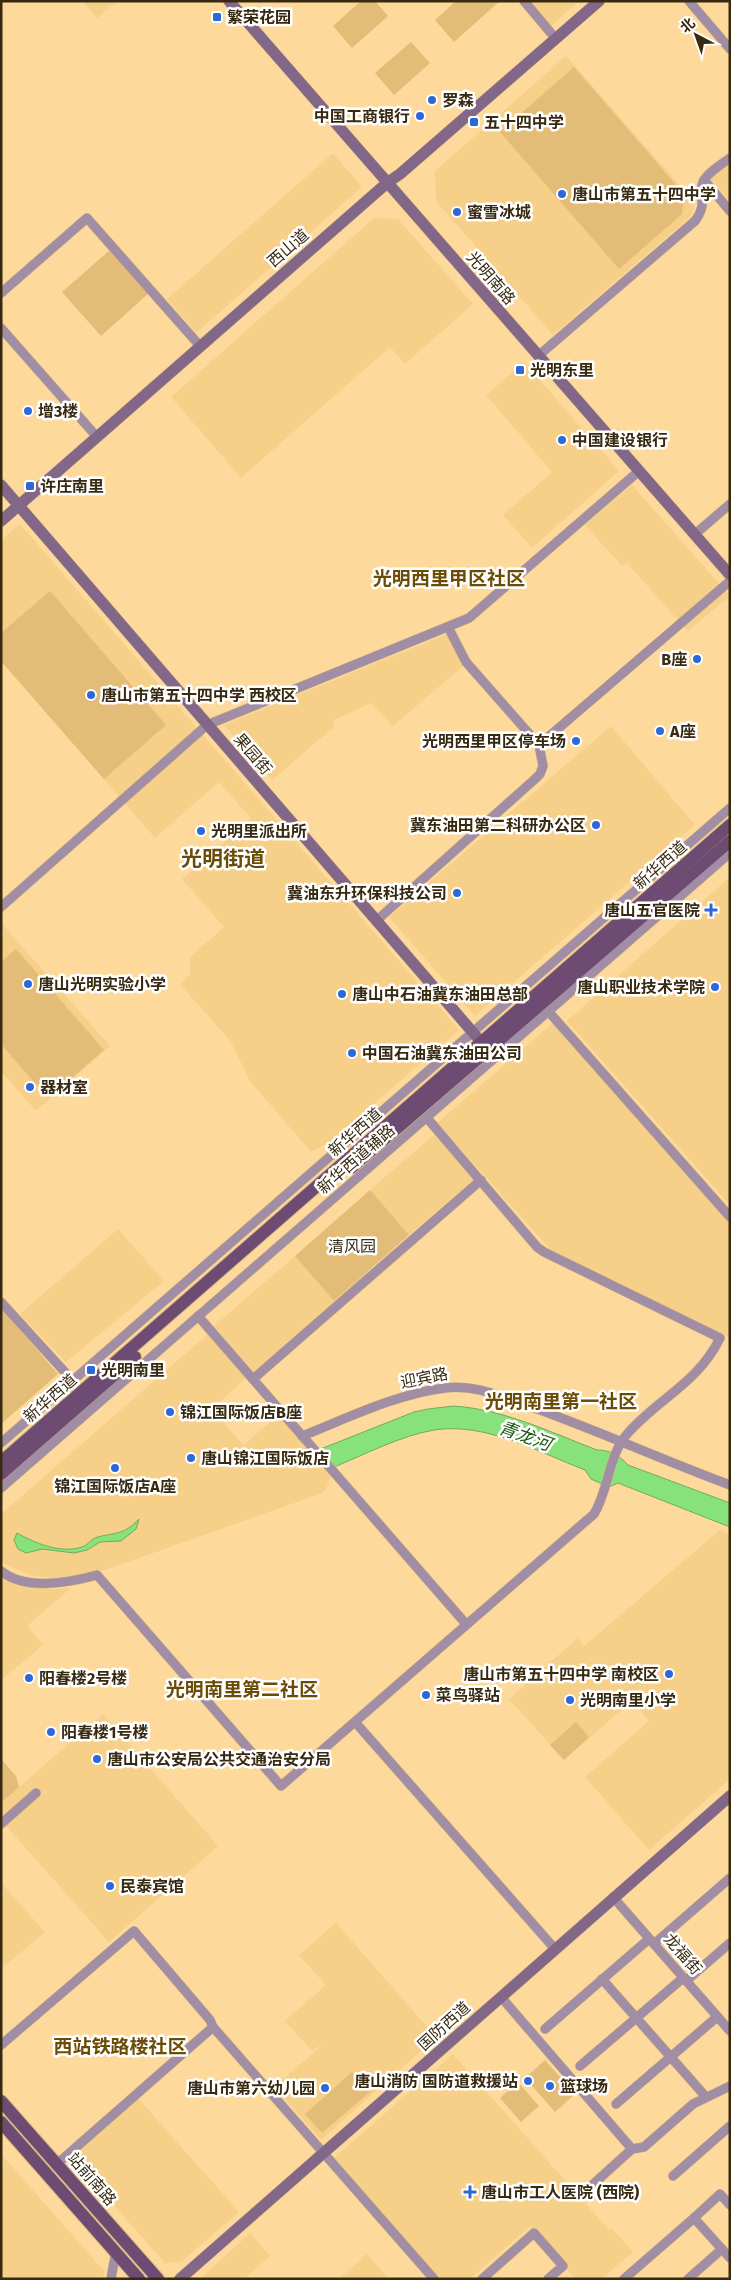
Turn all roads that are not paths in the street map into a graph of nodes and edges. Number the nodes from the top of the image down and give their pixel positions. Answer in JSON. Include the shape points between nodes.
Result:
{"nodes":[{"id":1,"x":229,"y":1,"type":"edge"},
{"id":2,"x":524,"y":1,"type":"edge"},
{"id":3,"x":599,"y":1,"type":"edge"},
{"id":4,"x":689,"y":1,"type":"edge"},
{"id":5,"x":556,"y":38,"type":"junction"},
{"id":6,"x":730,"y":49,"type":"edge"},
{"id":7,"x":730,"y":158,"type":"edge"},
{"id":8,"x":704,"y":180,"type":"junction"},
{"id":9,"x":387,"y":183,"type":"junction"},
{"id":10,"x":730,"y":211,"type":"edge"},
{"id":11,"x":1,"y":293,"type":"edge"},
{"id":12,"x":1,"y":328,"type":"edge"},
{"id":13,"x":200,"y":346,"type":"junction"},
{"id":14,"x":538,"y":356,"type":"junction"},
{"id":15,"x":97,"y":437,"type":"junction"},
{"id":16,"x":639,"y":471,"type":"junction"},
{"id":17,"x":1,"y":485,"type":"edge"},
{"id":18,"x":730,"y":504,"type":"edge"},
{"id":19,"x":19,"y":506,"type":"junction"},
{"id":20,"x":1,"y":521,"type":"edge"},
{"id":21,"x":694,"y":534,"type":"junction"},
{"id":22,"x":730,"y":575,"type":"edge"},
{"id":23,"x":730,"y":582,"type":"edge"},
{"id":24,"x":448,"y":627,"type":"junction"},
{"id":25,"x":207,"y":725,"type":"junction"},
{"id":26,"x":539,"y":745,"type":"junction"},
{"id":27,"x":730,"y":808,"type":"edge"},
{"id":28,"x":730,"y":825,"type":"edge"},
{"id":29,"x":730,"y":841,"type":"edge"},
{"id":30,"x":730,"y":853,"type":"edge"},
{"id":31,"x":1,"y":907,"type":"edge"},
{"id":32,"x":376,"y":920,"type":"junction"},
{"id":33,"x":548,"y":1011,"type":"junction"},
{"id":34,"x":473,"y":1032,"type":"junction"},
{"id":35,"x":482,"y":1043,"type":"junction"},
{"id":36,"x":427,"y":1118,"type":"junction"},
{"id":37,"x":480,"y":1180,"type":"junction"},
{"id":38,"x":730,"y":1217,"type":"edge"},
{"id":39,"x":1,"y":1302,"type":"edge"},
{"id":40,"x":198,"y":1316,"type":"junction"},
{"id":41,"x":253,"y":1379,"type":"junction"},
{"id":42,"x":72,"y":1381,"type":"junction"},
{"id":43,"x":51,"y":1431,"type":"junction"},
{"id":44,"x":302,"y":1436,"type":"junction"},
{"id":45,"x":622,"y":1442,"type":"junction"},
{"id":46,"x":1,"y":1443,"type":"edge"},
{"id":47,"x":43,"y":1452,"type":"junction"},
{"id":48,"x":1,"y":1462,"type":"edge"},
{"id":49,"x":1,"y":1474,"type":"edge"},
{"id":50,"x":730,"y":1486,"type":"edge"},
{"id":51,"x":1,"y":1488,"type":"edge"},
{"id":52,"x":1,"y":1571,"type":"edge"},
{"id":53,"x":466,"y":1624,"type":"junction"},
{"id":54,"x":355,"y":1722,"type":"junction"},
{"id":55,"x":36,"y":1793,"type":"dead end"},
{"id":56,"x":730,"y":1796,"type":"edge"},
{"id":57,"x":1,"y":1824,"type":"edge"},
{"id":58,"x":730,"y":1878,"type":"edge"},
{"id":59,"x":613,"y":1897,"type":"junction"},
{"id":60,"x":652,"y":1941,"type":"junction"},
{"id":61,"x":730,"y":1943,"type":"edge"},
{"id":62,"x":555,"y":1949,"type":"junction"},
{"id":63,"x":602,"y":1979,"type":"junction"},
{"id":64,"x":685,"y":1979,"type":"junction"},
{"id":65,"x":500,"y":1997,"type":"junction"},
{"id":66,"x":636,"y":2018,"type":"junction"},
{"id":67,"x":723,"y":2018,"type":"edge"},
{"id":68,"x":213,"y":2027,"type":"junction"},
{"id":69,"x":544,"y":2029,"type":"dead end"},
{"id":70,"x":730,"y":2031,"type":"edge"},
{"id":71,"x":1,"y":2045,"type":"edge"},
{"id":72,"x":671,"y":2057,"type":"junction"},
{"id":73,"x":580,"y":2066,"type":"dead end"},
{"id":74,"x":730,"y":2086,"type":"edge"},
{"id":75,"x":706,"y":2097,"type":"junction"},
{"id":76,"x":1,"y":2101,"type":"edge"},
{"id":77,"x":616,"y":2104,"type":"dead end"},
{"id":78,"x":1,"y":2122,"type":"edge"},
{"id":79,"x":730,"y":2126,"type":"edge"},
{"id":80,"x":632,"y":2149,"type":"junction"},
{"id":81,"x":324,"y":2153,"type":"junction"},
{"id":82,"x":57,"y":2164,"type":"junction"},
{"id":83,"x":673,"y":2176,"type":"dead end"},
{"id":84,"x":590,"y":2187,"type":"dead end"},
{"id":85,"x":730,"y":2205,"type":"edge"},
{"id":86,"x":694,"y":2218,"type":"junction"},
{"id":87,"x":722,"y":2250,"type":"junction"},
{"id":88,"x":116,"y":2251,"type":"junction"},
{"id":89,"x":730,"y":2258,"type":"edge"},
{"id":90,"x":111,"y":2279,"type":"edge"},
{"id":91,"x":139,"y":2279,"type":"edge"},
{"id":92,"x":158,"y":2279,"type":"edge"},
{"id":93,"x":180,"y":2279,"type":"edge"},
{"id":94,"x":434,"y":2279,"type":"edge"},
{"id":95,"x":482,"y":2279,"type":"edge"},
{"id":96,"x":548,"y":2279,"type":"edge"},
{"id":97,"x":624,"y":2279,"type":"edge"},
{"id":98,"x":688,"y":2279,"type":"edge"}],
"edges":[{"from":1,"to":9,"type":"street","name":"光明南路"},
{"from":2,"to":5,"type":"street"},
{"from":3,"to":5,"type":"street","name":"西山道"},
{"from":4,"to":6,"type":"street"},
{"from":5,"to":9,"type":"street","name":"西山道"},
{"from":7,"to":8,"type":"street"},
{"from":8,"to":10,"type":"street"},
{"from":8,"to":14,"type":"street","via":[[704,206],[695,221]]},
{"from":9,"to":13,"type":"street","name":"西山道"},
{"from":9,"to":14,"type":"street","name":"光明南路"},
{"from":11,"to":13,"type":"street","via":[[87,218]]},
{"from":12,"to":15,"type":"street"},
{"from":13,"to":15,"type":"street","name":"西山道"},
{"from":14,"to":16,"type":"street","name":"光明南路"},
{"from":15,"to":19,"type":"street","name":"西山道"},
{"from":16,"to":21,"type":"street","name":"光明南路"},
{"from":16,"to":24,"type":"street","via":[[469,618]]},
{"from":17,"to":19,"type":"street","name":"果园街"},
{"from":18,"to":21,"type":"street"},
{"from":19,"to":20,"type":"street","name":"西山道"},
{"from":19,"to":25,"type":"street","name":"果园街"},
{"from":21,"to":22,"type":"street","name":"光明南路"},
{"from":23,"to":26,"type":"street"},
{"from":24,"to":25,"type":"street"},
{"from":24,"to":26,"type":"street","via":[[466,662]]},
{"from":25,"to":31,"type":"street"},
{"from":25,"to":32,"type":"street","name":"果园街"},
{"from":26,"to":32,"type":"street","via":[[543,766],[540,774]]},
{"from":27,"to":34,"type":"street","name":"新华西道辅路"},
{"from":28,"to":35,"type":"main road","name":"新华西道"},
{"from":29,"to":43,"type":"main road","name":"新华西道"},
{"from":30,"to":33,"type":"street","name":"新华西道辅路"},
{"from":32,"to":34,"type":"street","name":"果园街"},
{"from":33,"to":36,"type":"street","name":"新华西道辅路"},
{"from":33,"to":38,"type":"street"},
{"from":34,"to":35,"type":"street","name":"果园街"},
{"from":34,"to":42,"type":"street","name":"新华西道辅路"},
{"from":35,"to":48,"type":"main road","name":"新华西道"},
{"from":36,"to":37,"type":"street"},
{"from":36,"to":40,"type":"street","name":"新华西道辅路"},
{"from":37,"to":41,"type":"street"},
{"from":37,"to":45,"type":"street","via":[[544,1252],[720,1338],[703,1366]]},
{"from":39,"to":42,"type":"street"},
{"from":40,"to":41,"type":"street"},
{"from":40,"to":47,"type":"street","name":"新华西道辅路"},
{"from":41,"to":44,"type":"street"},
{"from":42,"to":46,"type":"street","name":"新华西道辅路"},
{"from":43,"to":47,"type":"street"},
{"from":43,"to":49,"type":"main road","name":"新华西道"},
{"from":44,"to":45,"type":"street","name":"迎宾路","via":[[402,1397],[463,1386],[547,1412]]},
{"from":44,"to":53,"type":"street"},
{"from":45,"to":50,"type":"street","name":"迎宾路"},
{"from":45,"to":53,"type":"street","via":[[594,1514]]},
{"from":47,"to":51,"type":"street","name":"新华西道辅路"},
{"from":52,"to":54,"type":"street","via":[[27,1582],[76,1581],[97,1575],[281,1786]]},
{"from":53,"to":54,"type":"street"},
{"from":54,"to":62,"type":"street"},
{"from":55,"to":57,"type":"street"},
{"from":56,"to":59,"type":"street","name":"国防西道"},
{"from":58,"to":60,"type":"street"},
{"from":59,"to":60,"type":"street","name":"龙福街"},
{"from":59,"to":62,"type":"street","name":"国防西道"},
{"from":60,"to":63,"type":"street"},
{"from":60,"to":64,"type":"street","name":"龙福街"},
{"from":61,"to":64,"type":"street"},
{"from":62,"to":65,"type":"street","name":"国防西道"},
{"from":63,"to":66,"type":"street"},
{"from":63,"to":69,"type":"street"},
{"from":64,"to":66,"type":"street"},
{"from":64,"to":67,"type":"street","name":"龙福街"},
{"from":65,"to":80,"type":"street"},
{"from":65,"to":81,"type":"street","name":"国防西道"},
{"from":66,"to":72,"type":"street"},
{"from":66,"to":73,"type":"street"},
{"from":67,"to":70,"type":"street","name":"龙福街"},
{"from":67,"to":72,"type":"street"},
{"from":68,"to":71,"type":"street","via":[[134,1931]]},
{"from":68,"to":81,"type":"street"},
{"from":68,"to":82,"type":"street"},
{"from":72,"to":75,"type":"street"},
{"from":72,"to":77,"type":"street"},
{"from":74,"to":75,"type":"street"},
{"from":75,"to":80,"type":"street","via":[[693,2104],[644,2146]]},
{"from":76,"to":82,"type":"main road","name":"站前南路"},
{"from":78,"to":88,"type":"main road","name":"站前南路"},
{"from":79,"to":83,"type":"street"},
{"from":80,"to":84,"type":"street"},
{"from":81,"to":93,"type":"street","name":"国防西道"},
{"from":81,"to":94,"type":"street"},
{"from":82,"to":92,"type":"main road","name":"站前南路"},
{"from":85,"to":86,"type":"street","via":[[720,2194]]},
{"from":86,"to":87,"type":"street"},
{"from":86,"to":97,"type":"street"},
{"from":87,"to":89,"type":"street"},
{"from":87,"to":98,"type":"street"},
{"from":88,"to":90,"type":"street"},
{"from":88,"to":91,"type":"main road","name":"站前南路"},
{"from":95,"to":96,"type":"street","via":[[534,2234],[562,2266]]}]}
